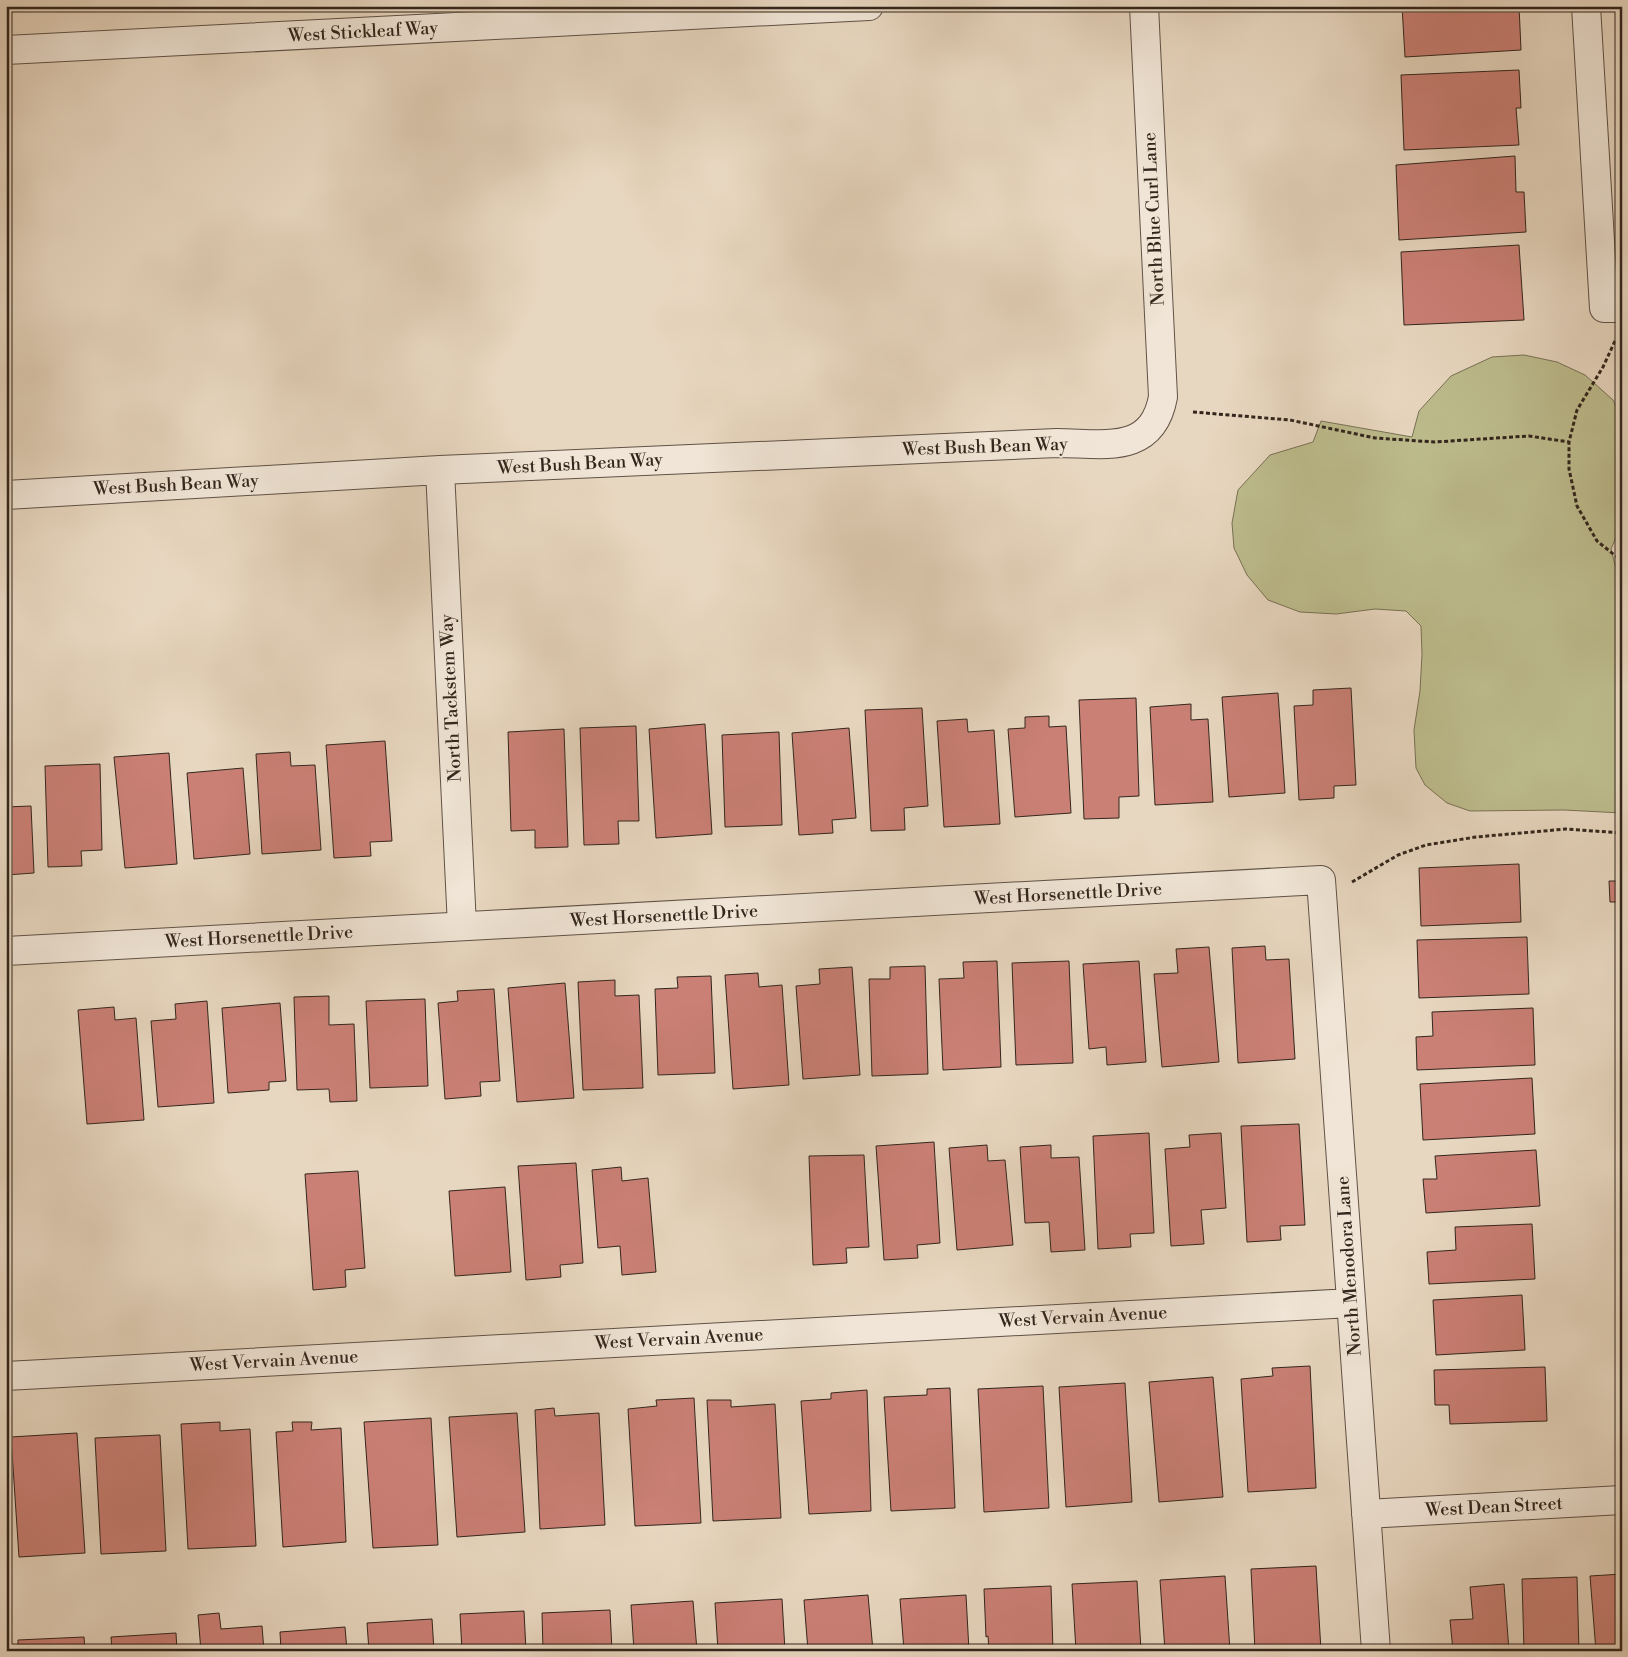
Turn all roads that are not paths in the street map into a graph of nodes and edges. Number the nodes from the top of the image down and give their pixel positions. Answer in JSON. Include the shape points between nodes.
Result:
{"nodes":[{"id":1,"x":869,"y":6,"type":"edge"},
{"id":2,"x":1144,"y":6,"type":"edge"},
{"id":3,"x":1586,"y":6,"type":"edge"},
{"id":4,"x":6,"y":50,"type":"edge"},
{"id":5,"x":1613,"y":308,"type":"edge"},
{"id":6,"x":1155,"y":419,"type":"joint"},
{"id":7,"x":440,"y":470,"type":"junction"},
{"id":8,"x":6,"y":495,"type":"edge"},
{"id":9,"x":1322,"y":888,"type":"joint"},
{"id":10,"x":462,"y":926,"type":"junction"},
{"id":11,"x":6,"y":951,"type":"edge"},
{"id":12,"x":1351,"y":1303,"type":"junction"},
{"id":13,"x":6,"y":1376,"type":"edge"},
{"id":14,"x":1622,"y":1500,"type":"edge"},
{"id":15,"x":1366,"y":1514,"type":"junction"},
{"id":16,"x":1376,"y":1651,"type":"edge"}],
"edges":[{"from":1,"to":4,"type":"street","name":"West Stickleaf Way"},
{"from":2,"to":6,"type":"street","name":"North Blue Curl Lane","via":[[1162,387]]},
{"from":3,"to":5,"type":"street"},
{"from":6,"to":7,"type":"street","name":"West Bush Bean Way","via":[[1139,438],[1117,443]]},
{"from":7,"to":8,"type":"street","name":"West Bush Bean Way"},
{"from":7,"to":10,"type":"street","name":"North Tackstem Way"},
{"from":9,"to":10,"type":"street","name":"West Horsenettle Drive"},
{"from":9,"to":12,"type":"street","name":"North Menodora Lane"},
{"from":10,"to":11,"type":"street","name":"West Horsenettle Drive"},
{"from":12,"to":13,"type":"street","name":"West Vervain Avenue"},
{"from":12,"to":15,"type":"street","name":"North Menodora Lane"},
{"from":14,"to":15,"type":"street","name":"West Dean Street"},
{"from":15,"to":16,"type":"street","name":"North Menodora Lane"}]}
